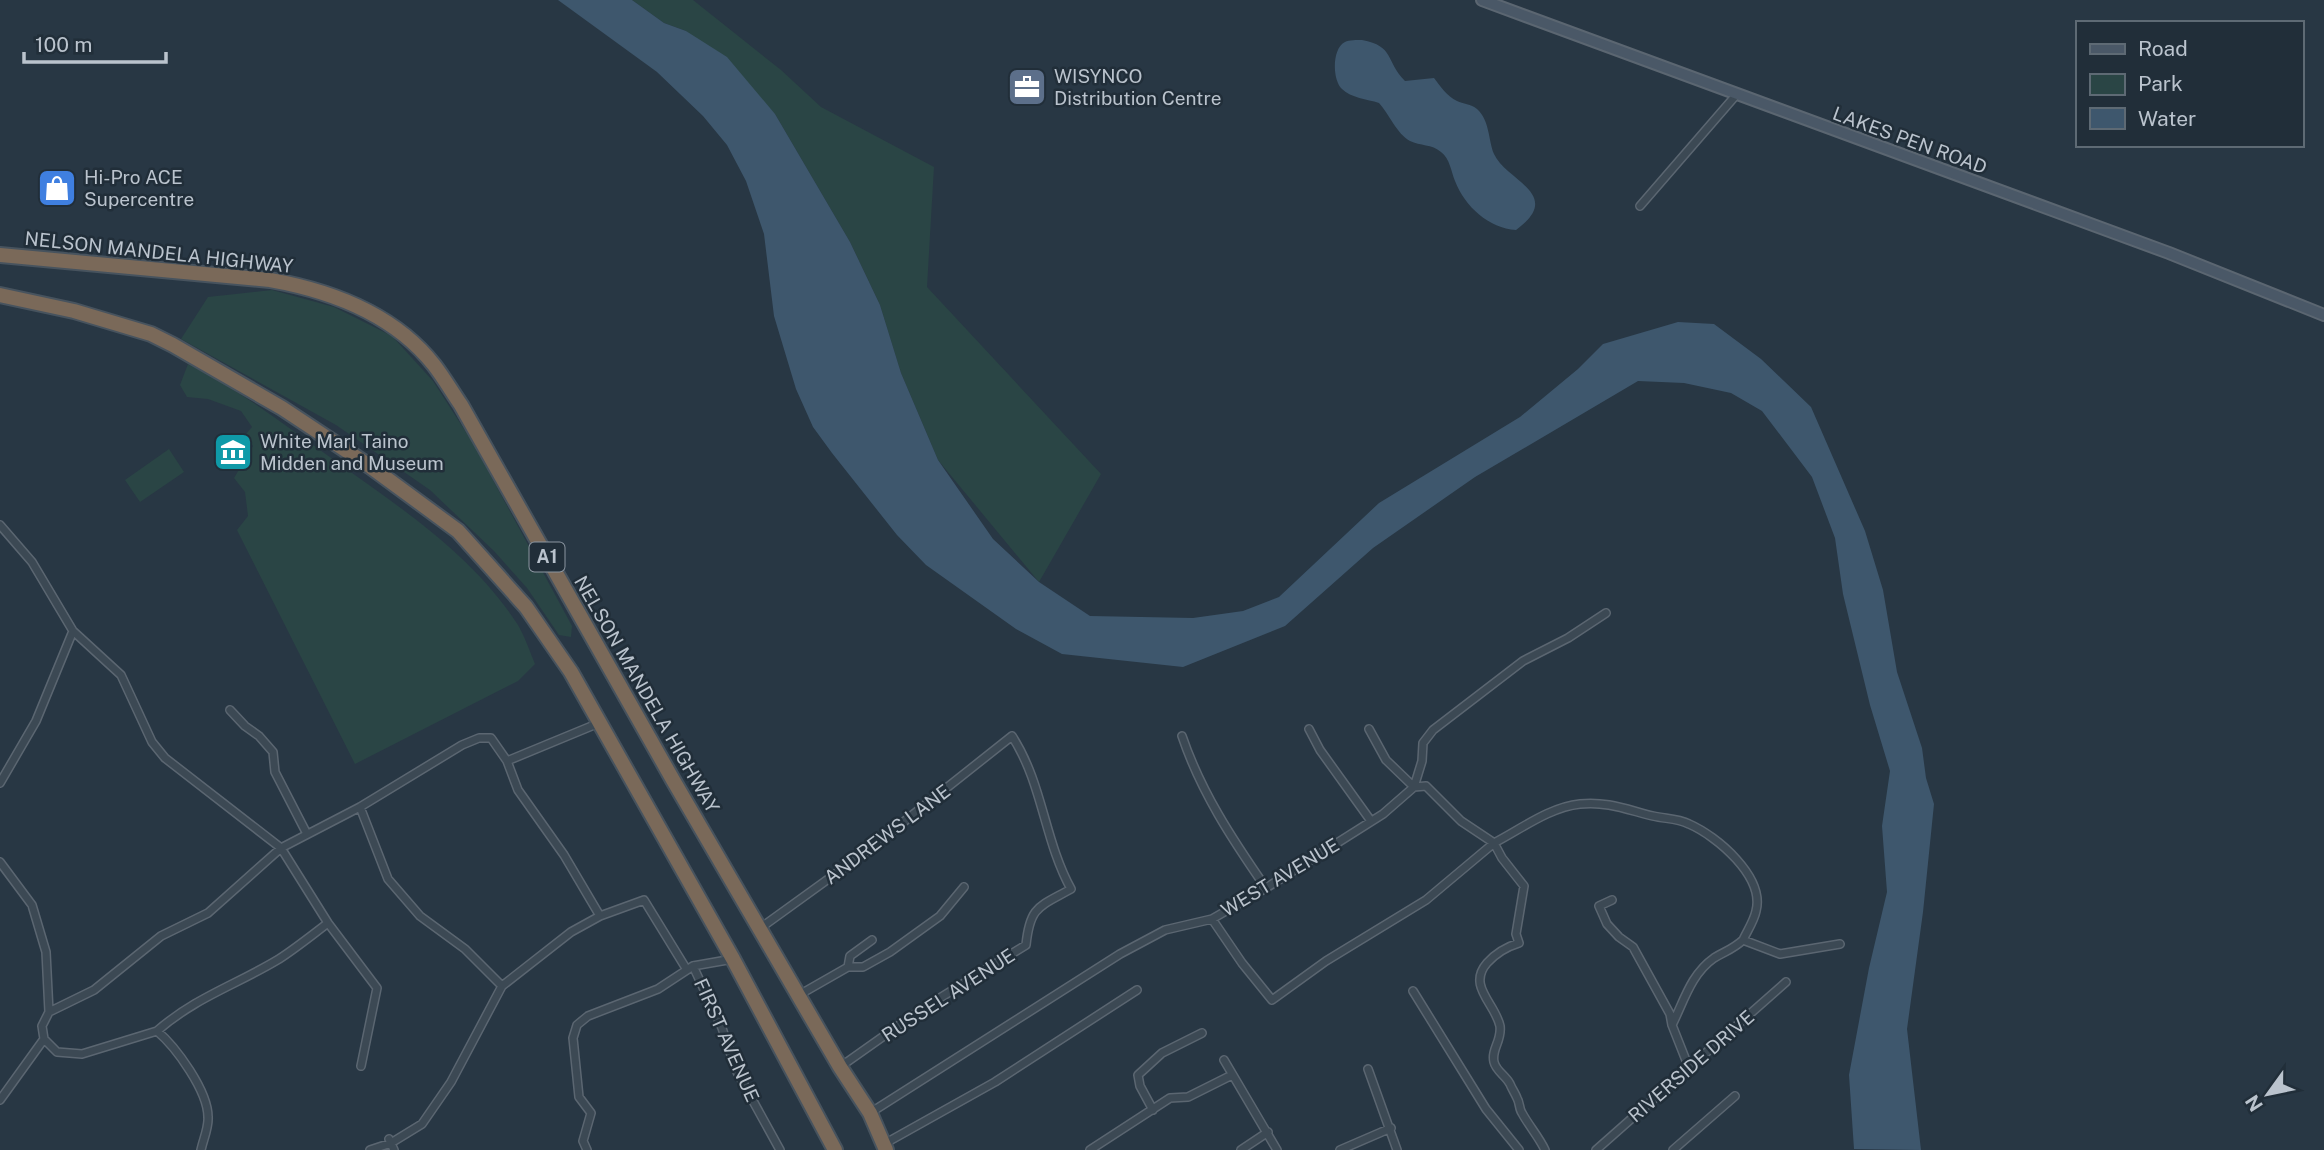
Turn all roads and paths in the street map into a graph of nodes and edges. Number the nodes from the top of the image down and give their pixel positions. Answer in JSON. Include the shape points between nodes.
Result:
{"nodes":[{"id":1,"x":1482,"y":0,"type":"edge"},
{"id":2,"x":1738,"y":94,"type":"junction"},
{"id":3,"x":1640,"y":206,"type":"dead end"},
{"id":4,"x":0,"y":256,"type":"edge"},
{"id":5,"x":0,"y":295,"type":"edge"},
{"id":6,"x":2324,"y":316,"type":"edge"},
{"id":7,"x":0,"y":525,"type":"edge"},
{"id":8,"x":1606,"y":613,"type":"dead end"},
{"id":9,"x":73,"y":631,"type":"junction"},
{"id":10,"x":230,"y":709,"type":"dead end"},
{"id":11,"x":1308,"y":729,"type":"dead end"},
{"id":12,"x":1368,"y":729,"type":"dead end"},
{"id":13,"x":601,"y":731,"type":"junction"},
{"id":14,"x":1012,"y":736,"type":"joint"},
{"id":15,"x":1182,"y":736,"type":"dead end"},
{"id":16,"x":507,"y":761,"type":"junction"},
{"id":17,"x":0,"y":783,"type":"edge"},
{"id":18,"x":1415,"y":788,"type":"junction"},
{"id":19,"x":360,"y":807,"type":"junction"},
{"id":20,"x":1371,"y":821,"type":"junction"},
{"id":21,"x":307,"y":834,"type":"junction"},
{"id":22,"x":1494,"y":843,"type":"junction"},
{"id":23,"x":281,"y":848,"type":"junction"},
{"id":24,"x":0,"y":862,"type":"edge"},
{"id":25,"x":964,"y":887,"type":"dead end"},
{"id":26,"x":1266,"y":888,"type":"junction"},
{"id":27,"x":1612,"y":900,"type":"dead end"},
{"id":28,"x":600,"y":916,"type":"junction"},
{"id":29,"x":1212,"y":919,"type":"junction"},
{"id":30,"x":328,"y":923,"type":"junction"},
{"id":31,"x":760,"y":929,"type":"junction"},
{"id":32,"x":872,"y":940,"type":"dead end"},
{"id":33,"x":1743,"y":940,"type":"junction"},
{"id":34,"x":1840,"y":944,"type":"dead end"},
{"id":35,"x":733,"y":959,"type":"junction"},
{"id":36,"x":848,"y":967,"type":"junction"},
{"id":37,"x":690,"y":968,"type":"junction"},
{"id":38,"x":1786,"y":982,"type":"dead end"},
{"id":39,"x":502,"y":986,"type":"junction"},
{"id":40,"x":1137,"y":990,"type":"dead end"},
{"id":41,"x":1413,"y":991,"type":"dead end"},
{"id":42,"x":798,"y":996,"type":"junction"},
{"id":43,"x":49,"y":1012,"type":"junction"},
{"id":44,"x":1672,"y":1025,"type":"junction"},
{"id":45,"x":157,"y":1031,"type":"junction"},
{"id":46,"x":1202,"y":1033,"type":"dead end"},
{"id":47,"x":44,"y":1039,"type":"junction"},
{"id":48,"x":1224,"y":1060,"type":"dead end"},
{"id":49,"x":361,"y":1066,"type":"dead end"},
{"id":50,"x":840,"y":1068,"type":"junction"},
{"id":51,"x":1689,"y":1068,"type":"junction"},
{"id":52,"x":1368,"y":1069,"type":"dead end"},
{"id":53,"x":1232,"y":1075,"type":"junction"},
{"id":54,"x":1735,"y":1096,"type":"dead end"},
{"id":55,"x":0,"y":1100,"type":"edge"},
{"id":56,"x":1153,"y":1110,"type":"junction"},
{"id":57,"x":870,"y":1113,"type":"junction"},
{"id":58,"x":1391,"y":1128,"type":"junction"},
{"id":59,"x":1268,"y":1132,"type":"junction"},
{"id":60,"x":392,"y":1144,"type":"edge"},
{"id":61,"x":885,"y":1147,"type":"edge"},
{"id":62,"x":201,"y":1150,"type":"edge"},
{"id":63,"x":370,"y":1150,"type":"edge"},
{"id":64,"x":587,"y":1150,"type":"edge"},
{"id":65,"x":780,"y":1150,"type":"edge"},
{"id":66,"x":835,"y":1150,"type":"edge"},
{"id":67,"x":1090,"y":1150,"type":"edge"},
{"id":68,"x":1241,"y":1150,"type":"edge"},
{"id":69,"x":1278,"y":1150,"type":"edge"},
{"id":70,"x":1340,"y":1150,"type":"edge"},
{"id":71,"x":1397,"y":1150,"type":"edge"},
{"id":72,"x":1518,"y":1150,"type":"edge"},
{"id":73,"x":1545,"y":1150,"type":"edge"},
{"id":74,"x":1596,"y":1150,"type":"edge"},
{"id":75,"x":1672,"y":1150,"type":"edge"}],
"edges":[{"from":1,"to":2,"type":"street","name":"LAKES PEN ROAD"},
{"from":2,"to":3,"type":"street"},
{"from":2,"to":6,"type":"street","name":"LAKES PEN ROAD","via":[[2169,253]]},
{"from":4,"to":31,"type":"highway","name":"NELSON MANDELA HIGHWAY","number":"A1","via":[[309,287],[366,310],[409,340],[433,364],[461,405]]},
{"from":5,"to":13,"type":"highway","number":"A1","via":[[151,334],[213,366],[371,467],[458,531],[493,568],[571,673]]},
{"from":7,"to":9,"type":"street","via":[[33,562]]},
{"from":8,"to":18,"type":"street","via":[[1523,661],[1433,730],[1423,743]]},
{"from":9,"to":17,"type":"street","via":[[36,721]]},
{"from":9,"to":23,"type":"street","via":[[121,675],[152,742],[165,758]]},
{"from":10,"to":21,"type":"street","via":[[273,752],[275,772]]},
{"from":11,"to":20,"type":"street"},
{"from":12,"to":18,"type":"street","via":[[1386,760]]},
{"from":13,"to":16,"type":"street"},
{"from":13,"to":35,"type":"highway","number":"A1"},
{"from":14,"to":31,"type":"street","name":"ANDREWS LANE"},
{"from":14,"to":50,"type":"street","name":"RUSSEL AVENUE","via":[[1033,775],[1058,866],[1071,889],[1036,908],[1028,922],[1026,945],[922,1009]]},
{"from":15,"to":26,"type":"street","via":[[1219,819]]},
{"from":16,"to":19,"type":"street","via":[[491,738],[479,738]]},
{"from":16,"to":28,"type":"street","via":[[519,790]]},
{"from":18,"to":20,"type":"street","name":"WEST AVENUE"},
{"from":18,"to":22,"type":"street","via":[[1426,786],[1461,821]]},
{"from":19,"to":21,"type":"street"},
{"from":19,"to":39,"type":"street","via":[[388,879],[420,916],[465,949]]},
{"from":20,"to":26,"type":"street","name":"WEST AVENUE"},
{"from":21,"to":23,"type":"street"},
{"from":22,"to":29,"type":"street","via":[[1426,900],[1272,1000]]},
{"from":22,"to":33,"type":"street","via":[[1562,807],[1583,804],[1609,803],[1683,821],[1737,859],[1753,883],[1757,910]]},
{"from":22,"to":73,"type":"street","via":[[1524,886],[1516,934],[1519,943],[1494,957],[1479,974],[1479,982],[1500,1026],[1495,1065]]},
{"from":23,"to":30,"type":"street"},
{"from":23,"to":43,"type":"street","via":[[208,913],[161,936],[94,990]]},
{"from":24,"to":43,"type":"street","via":[[32,905],[46,952]]},
{"from":25,"to":36,"type":"street","via":[[940,916],[909,939],[863,967]]},
{"from":26,"to":29,"type":"street","name":"WEST AVENUE"},
{"from":27,"to":44,"type":"street","via":[[1599,906],[1607,924],[1633,947]]},
{"from":28,"to":37,"type":"street","name":"FIRST AVENUE","via":[[644,900]]},
{"from":28,"to":39,"type":"street","via":[[571,932]]},
{"from":29,"to":57,"type":"street","name":"WEST AVENUE","via":[[1165,930],[1120,954]]},
{"from":30,"to":45,"type":"street","via":[[279,959],[216,990]]},
{"from":30,"to":49,"type":"street","via":[[377,988]]},
{"from":31,"to":42,"type":"highway","name":"NELSON MANDELA HIGHWAY","number":"A1"},
{"from":32,"to":36,"type":"street","via":[[850,956]]},
{"from":33,"to":34,"type":"street","via":[[1780,954]]},
{"from":33,"to":44,"type":"street","via":[[1695,975]]},
{"from":35,"to":37,"type":"street"},
{"from":35,"to":66,"type":"highway","number":"A1"},
{"from":36,"to":42,"type":"street"},
{"from":37,"to":64,"type":"street","via":[[658,989],[588,1016],[578,1025],[573,1038],[579,1097],[592,1113],[583,1141]]},
{"from":37,"to":65,"type":"street","name":"FIRST AVENUE","via":[[717,1017],[736,1070]]},
{"from":38,"to":51,"type":"street","name":"RIVERSIDE DRIVE"},
{"from":39,"to":60,"type":"street","via":[[451,1082],[422,1124]]},
{"from":40,"to":61,"type":"street"},
{"from":41,"to":72,"type":"street","via":[[1486,1108]]},
{"from":42,"to":50,"type":"highway","name":"NELSON MANDELA HIGHWAY","number":"A1"},
{"from":43,"to":47,"type":"street","via":[[42,1026]]},
{"from":44,"to":51,"type":"street"},
{"from":45,"to":47,"type":"street","via":[[82,1054],[57,1052]]},
{"from":45,"to":62,"type":"street","via":[[202,1093],[209,1117]]},
{"from":46,"to":56,"type":"street","via":[[1162,1053],[1138,1075]]},
{"from":47,"to":55,"type":"street"},
{"from":48,"to":53,"type":"street"},
{"from":50,"to":57,"type":"highway","name":"NELSON MANDELA HIGHWAY","number":"A1"},
{"from":51,"to":74,"type":"street","name":"RIVERSIDE DRIVE"},
{"from":52,"to":58,"type":"street"},
{"from":53,"to":56,"type":"street","via":[[1188,1097],[1170,1098]]},
{"from":53,"to":59,"type":"street"},
{"from":54,"to":75,"type":"street"},
{"from":56,"to":67,"type":"street"},
{"from":57,"to":61,"type":"highway","name":"NELSON MANDELA HIGHWAY","number":"A1"},
{"from":58,"to":70,"type":"street"},
{"from":58,"to":71,"type":"street"},
{"from":59,"to":68,"type":"street"},
{"from":59,"to":69,"type":"street"},
{"from":60,"to":63,"type":"street"}]}
